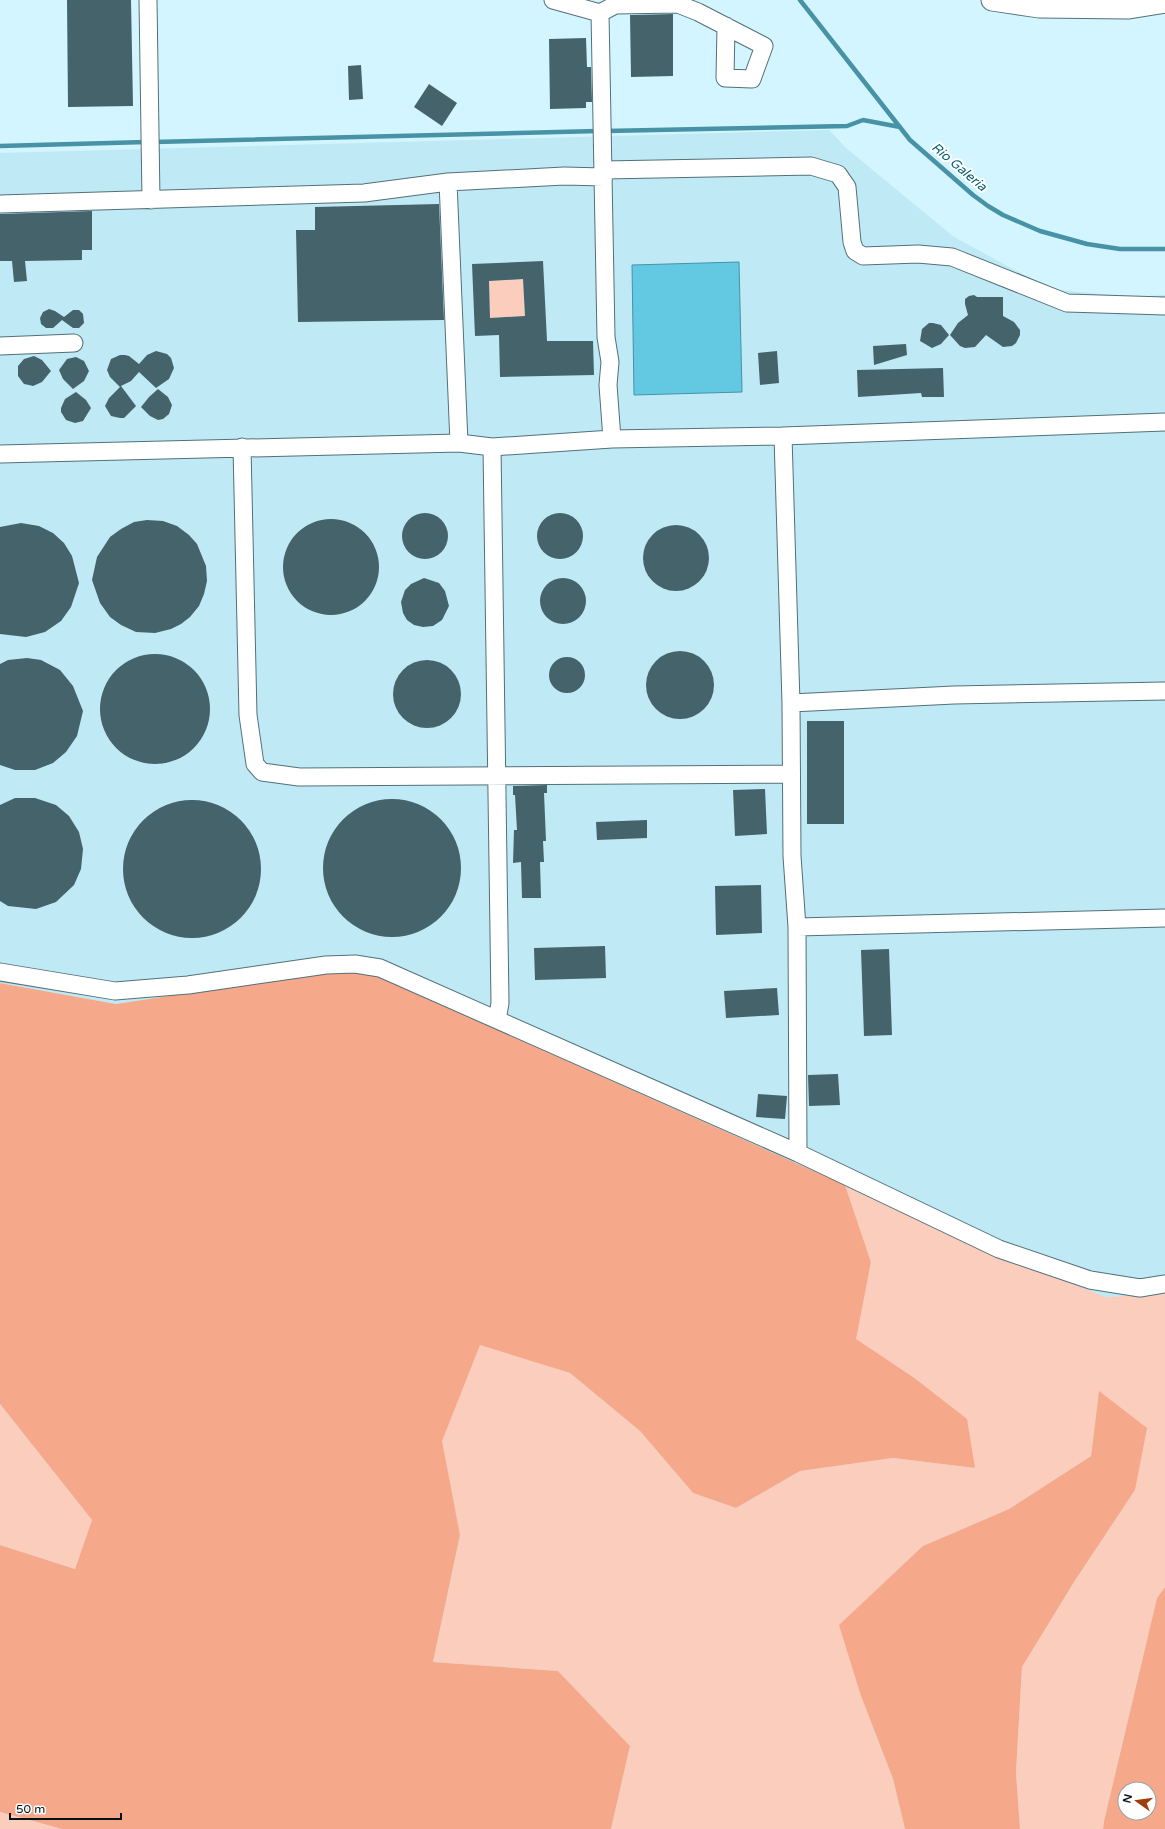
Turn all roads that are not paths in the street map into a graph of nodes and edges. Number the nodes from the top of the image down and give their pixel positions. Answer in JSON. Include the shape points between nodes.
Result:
{"nodes":[{"id":1,"x":148,"y":0,"type":"edge"},
{"id":2,"x":553,"y":0,"type":"edge"},
{"id":3,"x":992,"y":0,"type":"edge"},
{"id":4,"x":1165,"y":2,"type":"edge"},
{"id":5,"x":600,"y":13,"type":"junction"},
{"id":6,"x":726,"y":26,"type":"dead end"},
{"id":7,"x":604,"y":167,"type":"junction"},
{"id":8,"x":448,"y":182,"type":"junction"},
{"id":9,"x":151,"y":200,"type":"junction"},
{"id":10,"x":0,"y":204,"type":"edge"},
{"id":11,"x":1165,"y":306,"type":"edge"},
{"id":12,"x":74,"y":343,"type":"dead end"},
{"id":13,"x":0,"y":346,"type":"edge"},
{"id":14,"x":1165,"y":422,"type":"edge"},
{"id":15,"x":783,"y":436,"type":"junction"},
{"id":16,"x":612,"y":439,"type":"junction"},
{"id":17,"x":459,"y":443,"type":"junction"},
{"id":18,"x":242,"y":447,"type":"junction"},
{"id":19,"x":492,"y":447,"type":"junction"},
{"id":20,"x":0,"y":454,"type":"edge"},
{"id":21,"x":1165,"y":691,"type":"edge"},
{"id":22,"x":791,"y":703,"type":"junction"},
{"id":23,"x":791,"y":774,"type":"junction"},
{"id":24,"x":498,"y":775,"type":"junction"},
{"id":25,"x":1165,"y":918,"type":"edge"},
{"id":26,"x":798,"y":927,"type":"junction"},
{"id":27,"x":0,"y":972,"type":"edge"},
{"id":28,"x":497,"y":1020,"type":"junction"},
{"id":29,"x":798,"y":1153,"type":"junction"},
{"id":30,"x":1165,"y":1284,"type":"edge"}],
"edges":[{"from":1,"to":9,"type":"street"},
{"from":2,"to":5,"type":"street"},
{"from":3,"to":4,"type":"main road","via":[[1039,7],[1106,8],[1129,8]]},
{"from":5,"to":6,"type":"street","via":[[615,5],[678,4]]},
{"from":5,"to":7,"type":"street"},
{"from":7,"to":8,"type":"street","via":[[564,176]]},
{"from":7,"to":11,"type":"street","via":[[811,166],[838,174],[847,187],[852,242],[855,251],[863,256],[918,254],[952,257],[1067,303]]},
{"from":7,"to":16,"type":"street","via":[[606,337],[610,362],[608,385]]},
{"from":8,"to":9,"type":"street","via":[[364,193]]},
{"from":8,"to":17,"type":"street"},
{"from":9,"to":10,"type":"street"},
{"from":12,"to":13,"type":"street"},
{"from":14,"to":15,"type":"street"},
{"from":15,"to":16,"type":"street"},
{"from":15,"to":22,"type":"street"},
{"from":16,"to":19,"type":"street"},
{"from":17,"to":18,"type":"street"},
{"from":17,"to":19,"type":"street"},
{"from":18,"to":20,"type":"street"},
{"from":18,"to":24,"type":"street","via":[[248,715],[255,764],[262,772],[299,777]]},
{"from":19,"to":24,"type":"street"},
{"from":21,"to":22,"type":"street","via":[[954,694]]},
{"from":22,"to":23,"type":"street"},
{"from":23,"to":24,"type":"street"},
{"from":23,"to":26,"type":"street","via":[[792,856]]},
{"from":24,"to":28,"type":"street","via":[[500,1002]]},
{"from":25,"to":26,"type":"street"},
{"from":26,"to":29,"type":"street"},
{"from":27,"to":28,"type":"street","via":[[116,991],[188,985],[326,965],[355,964],[380,968]]},
{"from":28,"to":29,"type":"street"},
{"from":29,"to":30,"type":"street","via":[[1000,1249],[1090,1280],[1140,1288]]}]}
